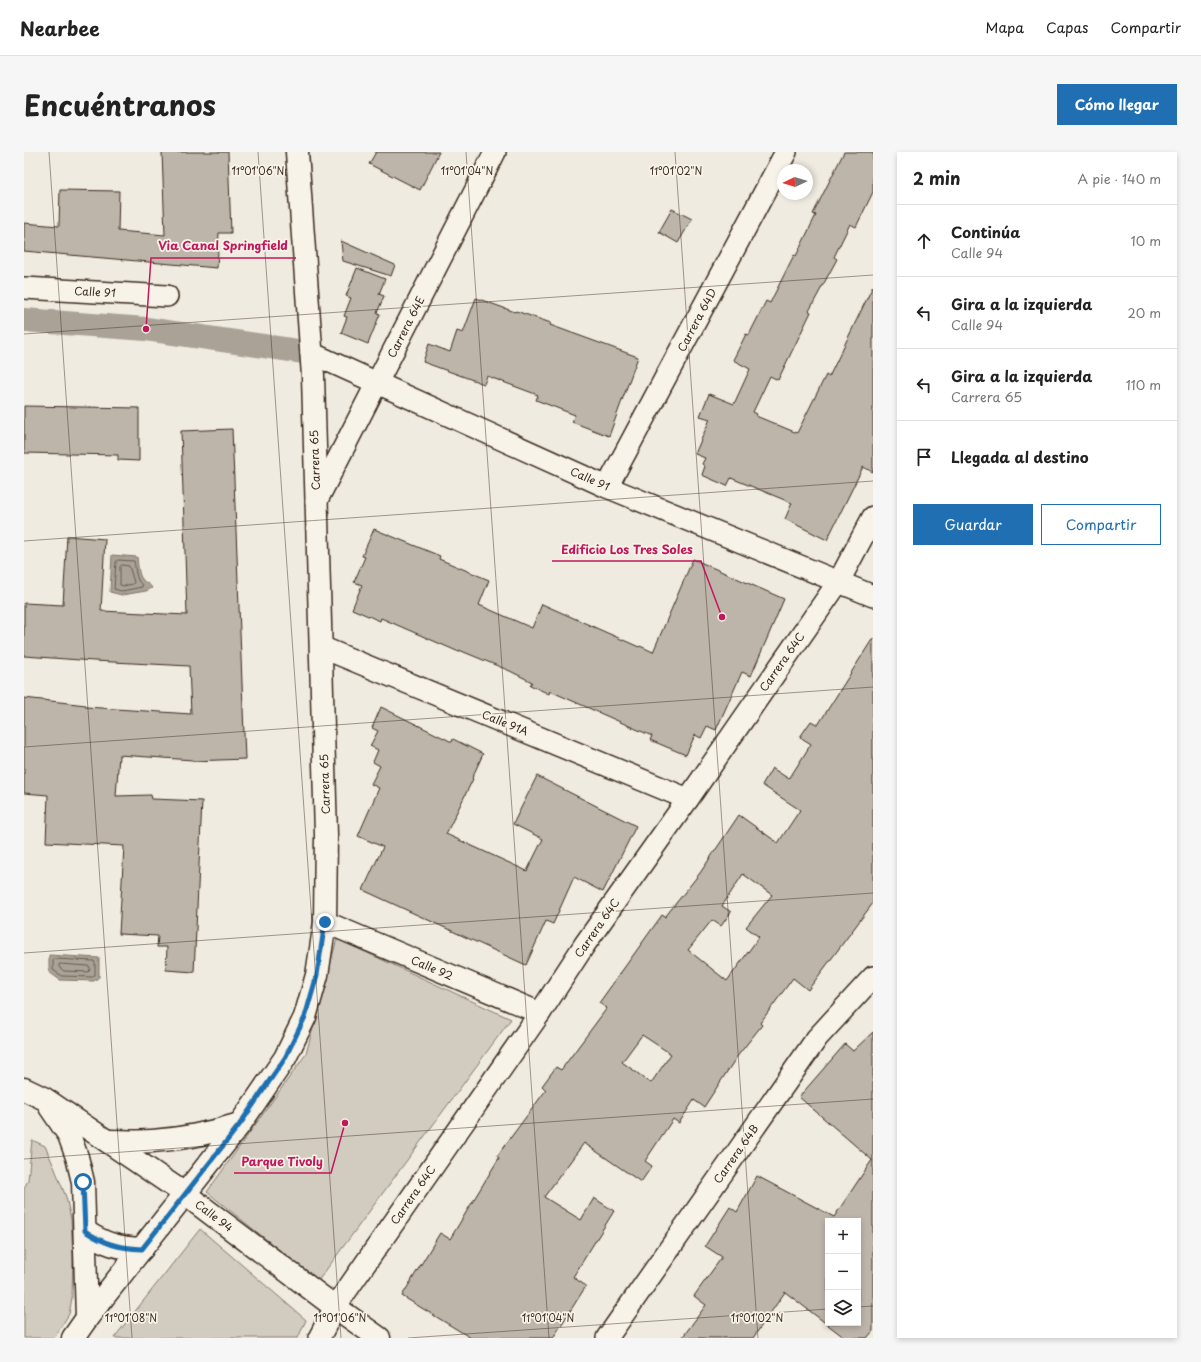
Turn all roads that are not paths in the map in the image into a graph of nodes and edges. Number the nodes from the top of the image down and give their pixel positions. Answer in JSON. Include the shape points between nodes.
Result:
{"nodes":[{"id":1,"x":297,"y":152,"type":"edge"},
{"id":2,"x":495,"y":152,"type":"edge"},
{"id":3,"x":786,"y":152,"type":"edge"},
{"id":4,"x":24,"y":288,"type":"edge"},
{"id":5,"x":167,"y":296,"type":"dead end"},
{"id":6,"x":311,"y":353,"type":"junction"},
{"id":7,"x":378,"y":382,"type":"junction"},
{"id":8,"x":607,"y":487,"type":"junction"},
{"id":9,"x":316,"y":502,"type":"junction"},
{"id":10,"x":873,"y":517,"type":"edge"},
{"id":11,"x":839,"y":581,"type":"junction"},
{"id":12,"x":873,"y":596,"type":"edge"},
{"id":13,"x":321,"y":647,"type":"junction"},
{"id":14,"x":688,"y":799,"type":"junction"},
{"id":15,"x":325,"y":922,"type":"junction"},
{"id":16,"x":873,"y":977,"type":"edge"},
{"id":17,"x":540,"y":1013,"type":"junction"},
{"id":18,"x":24,"y":1089,"type":"edge"},
{"id":19,"x":45,"y":1099,"type":"junction"},
{"id":20,"x":240,"y":1124,"type":"junction"},
{"id":21,"x":109,"y":1141,"type":"junction"},
{"id":22,"x":185,"y":1194,"type":"junction"},
{"id":23,"x":85,"y":1231,"type":"junction"},
{"id":24,"x":142,"y":1249,"type":"junction"},
{"id":25,"x":335,"y":1307,"type":"junction"},
{"id":26,"x":86,"y":1318,"type":"junction"},
{"id":27,"x":73,"y":1338,"type":"edge"},
{"id":28,"x":319,"y":1338,"type":"edge"},
{"id":29,"x":379,"y":1338,"type":"edge"},
{"id":30,"x":607,"y":1338,"type":"edge"}],
"edges":[{"from":1,"to":6,"type":"street","name":"Carrera 65"},
{"from":2,"to":7,"type":"street","name":"Carrera 64E"},
{"from":3,"to":8,"type":"street","name":"Carrera 64D"},
{"from":4,"to":5,"type":"street","name":"Calle 91"},
{"from":6,"to":7,"type":"street","name":"Calle 91"},
{"from":6,"to":9,"type":"street","name":"Carrera 65"},
{"from":7,"to":8,"type":"street","name":"Calle 91"},
{"from":7,"to":9,"type":"street","name":"Carrera 64E"},
{"from":8,"to":11,"type":"street","name":"Calle 91"},
{"from":9,"to":13,"type":"street","name":"Carrera 65"},
{"from":10,"to":11,"type":"street","name":"Carrera 64C"},
{"from":11,"to":12,"type":"street","name":"Calle 91"},
{"from":11,"to":14,"type":"street","name":"Carrera 64C"},
{"from":13,"to":14,"type":"street","name":"Calle 91A"},
{"from":13,"to":15,"type":"street","name":"Carrera 65","via":[[326,835]]},
{"from":14,"to":17,"type":"street","name":"Carrera 64C","via":[[585,944]]},
{"from":15,"to":17,"type":"street","name":"Calle 92"},
{"from":15,"to":20,"type":"street","name":"Carrera 65","via":[[317,975],[305,1017],[285,1058]]},
{"from":16,"to":30,"type":"street","name":"Carrera 64B","via":[[817,1038]]},
{"from":17,"to":25,"type":"street","name":"Carrera 64C"},
{"from":18,"to":19,"type":"street","name":"Calle 94"},
{"from":19,"to":21,"type":"street","name":"Calle 94"},
{"from":19,"to":23,"type":"street","via":[[68,1135],[77,1157],[83,1182]]},
{"from":20,"to":21,"type":"street","via":[[207,1134],[177,1139]]},
{"from":20,"to":22,"type":"street","name":"Carrera 65"},
{"from":21,"to":22,"type":"street","name":"Calle 94"},
{"from":22,"to":24,"type":"street","name":"Carrera 65"},
{"from":22,"to":25,"type":"street","name":"Calle 94"},
{"from":23,"to":24,"type":"street","via":[[112,1246]]},
{"from":23,"to":26,"type":"street"},
{"from":24,"to":26,"type":"street","name":"Carrera 65"},
{"from":25,"to":28,"type":"street","name":"Carrera 64C"},
{"from":25,"to":29,"type":"street","name":"Calle 94"},
{"from":26,"to":27,"type":"street","name":"Carrera 65"}]}
